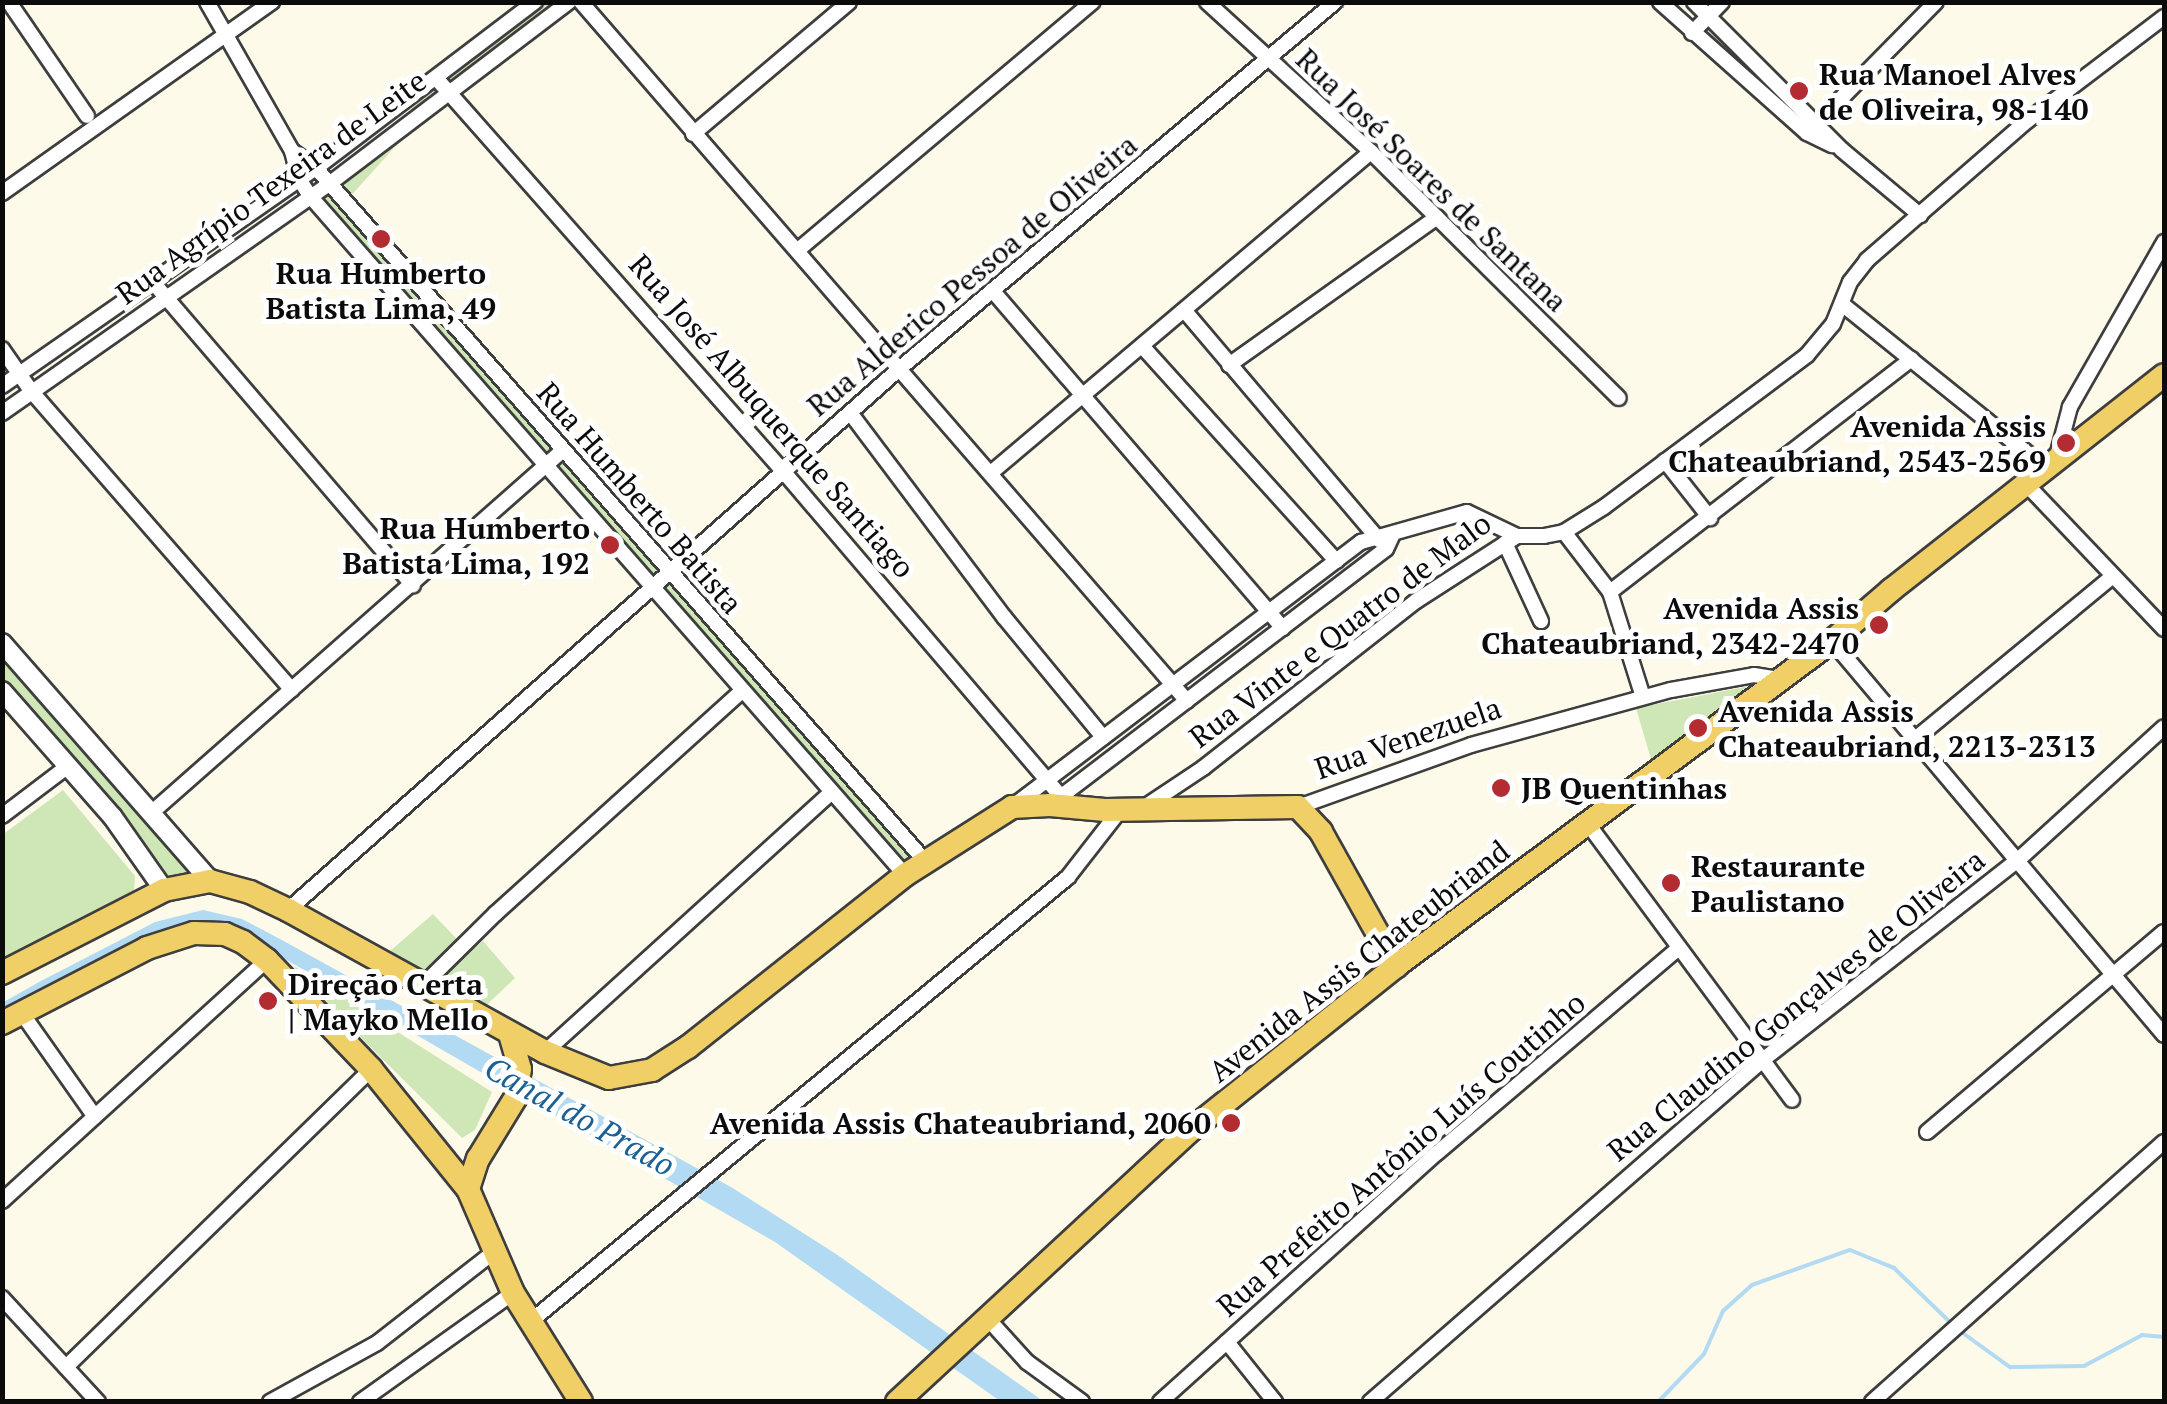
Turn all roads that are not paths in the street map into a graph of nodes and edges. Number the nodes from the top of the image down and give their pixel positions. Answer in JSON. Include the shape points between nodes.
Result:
{"nodes":[{"id":1,"x":207,"y":2,"type":"edge"},
{"id":2,"x":272,"y":2,"type":"edge"},
{"id":3,"x":534,"y":2,"type":"edge"},
{"id":4,"x":569,"y":2,"type":"edge"},
{"id":5,"x":581,"y":2,"type":"edge"},
{"id":6,"x":849,"y":2,"type":"edge"},
{"id":7,"x":1092,"y":2,"type":"edge"},
{"id":8,"x":1207,"y":2,"type":"edge"},
{"id":9,"x":1335,"y":2,"type":"edge"},
{"id":10,"x":1660,"y":2,"type":"edge"},
{"id":11,"x":1694,"y":2,"type":"edge"},
{"id":12,"x":1722,"y":2,"type":"edge"},
{"id":13,"x":1936,"y":2,"type":"edge"},
{"id":14,"x":6,"y":3,"type":"edge"},
{"id":15,"x":1708,"y":16,"type":"junction"},
{"id":16,"x":2164,"y":18,"type":"edge"},
{"id":17,"x":1692,"y":33,"type":"junction"},
{"id":18,"x":226,"y":36,"type":"junction"},
{"id":19,"x":1268,"y":62,"type":"junction"},
{"id":20,"x":436,"y":78,"type":"junction"},
{"id":21,"x":449,"y":93,"type":"junction"},
{"id":22,"x":87,"y":116,"type":"dead end"},
{"id":23,"x":1811,"y":128,"type":"junction"},
{"id":24,"x":692,"y":134,"type":"junction"},
{"id":25,"x":292,"y":151,"type":"junction"},
{"id":26,"x":1371,"y":152,"type":"junction"},
{"id":27,"x":316,"y":168,"type":"junction"},
{"id":28,"x":299,"y":179,"type":"junction"},
{"id":29,"x":329,"y":184,"type":"junction"},
{"id":30,"x":2,"y":193,"type":"edge"},
{"id":31,"x":310,"y":196,"type":"junction"},
{"id":32,"x":1920,"y":215,"type":"junction"},
{"id":33,"x":1438,"y":217,"type":"junction"},
{"id":34,"x":2164,"y":242,"type":"edge"},
{"id":35,"x":798,"y":250,"type":"junction"},
{"id":36,"x":152,"y":281,"type":"junction"},
{"id":37,"x":992,"y":290,"type":"junction"},
{"id":38,"x":165,"y":299,"type":"junction"},
{"id":39,"x":1842,"y":304,"type":"junction"},
{"id":40,"x":1184,"y":310,"type":"junction"},
{"id":41,"x":1142,"y":346,"type":"junction"},
{"id":42,"x":2,"y":349,"type":"edge"},
{"id":43,"x":1912,"y":359,"type":"junction"},
{"id":44,"x":1230,"y":365,"type":"junction"},
{"id":45,"x":899,"y":369,"type":"junction"},
{"id":46,"x":20,"y":374,"type":"junction"},
{"id":47,"x":2164,"y":375,"type":"edge"},
{"id":48,"x":2,"y":386,"type":"edge"},
{"id":49,"x":32,"y":392,"type":"junction"},
{"id":50,"x":1082,"y":395,"type":"junction"},
{"id":51,"x":1619,"y":398,"type":"dead end"},
{"id":52,"x":2,"y":413,"type":"edge"},
{"id":53,"x":851,"y":414,"type":"junction"},
{"id":54,"x":562,"y":451,"type":"junction"},
{"id":55,"x":1666,"y":461,"type":"junction"},
{"id":56,"x":2051,"y":464,"type":"junction"},
{"id":57,"x":544,"y":467,"type":"junction"},
{"id":58,"x":784,"y":471,"type":"junction"},
{"id":59,"x":992,"y":472,"type":"junction"},
{"id":60,"x":2026,"y":484,"type":"junction"},
{"id":61,"x":1710,"y":518,"type":"junction"},
{"id":62,"x":1564,"y":532,"type":"junction"},
{"id":63,"x":1376,"y":535,"type":"junction"},
{"id":64,"x":1511,"y":539,"type":"junction"},
{"id":65,"x":1389,"y":543,"type":"junction"},
{"id":66,"x":1336,"y":561,"type":"junction"},
{"id":67,"x":670,"y":575,"type":"junction"},
{"id":68,"x":2112,"y":577,"type":"junction"},
{"id":69,"x":414,"y":586,"type":"junction"},
{"id":70,"x":653,"y":588,"type":"junction"},
{"id":71,"x":1610,"y":592,"type":"junction"},
{"id":72,"x":1270,"y":611,"type":"junction"},
{"id":73,"x":1541,"y":621,"type":"dead end"},
{"id":74,"x":1283,"y":628,"type":"junction"},
{"id":75,"x":2164,"y":629,"type":"edge"},
{"id":76,"x":1832,"y":641,"type":"junction"},
{"id":77,"x":2,"y":643,"type":"edge"},
{"id":78,"x":1779,"y":679,"type":"junction"},
{"id":79,"x":1172,"y":683,"type":"junction"},
{"id":80,"x":292,"y":690,"type":"junction"},
{"id":81,"x":2,"y":691,"type":"edge"},
{"id":82,"x":742,"y":691,"type":"junction"},
{"id":83,"x":1642,"y":697,"type":"junction"},
{"id":84,"x":1187,"y":701,"type":"junction"},
{"id":85,"x":2164,"y":727,"type":"edge"},
{"id":86,"x":1103,"y":737,"type":"junction"},
{"id":87,"x":1914,"y":740,"type":"junction"},
{"id":88,"x":68,"y":766,"type":"junction"},
{"id":89,"x":1046,"y":781,"type":"junction"},
{"id":90,"x":832,"y":792,"type":"junction"},
{"id":91,"x":1056,"y":800,"type":"junction"},
{"id":92,"x":1012,"y":806,"type":"junction"},
{"id":93,"x":1132,"y":808,"type":"junction"},
{"id":94,"x":1298,"y":808,"type":"junction"},
{"id":95,"x":150,"y":814,"type":"junction"},
{"id":96,"x":2,"y":816,"type":"edge"},
{"id":97,"x":1588,"y":824,"type":"junction"},
{"id":98,"x":2018,"y":860,"type":"junction"},
{"id":99,"x":926,"y":862,"type":"junction"},
{"id":100,"x":905,"y":875,"type":"junction"},
{"id":101,"x":210,"y":882,"type":"junction"},
{"id":102,"x":164,"y":890,"type":"junction"},
{"id":103,"x":288,"y":910,"type":"junction"},
{"id":104,"x":2164,"y":932,"type":"edge"},
{"id":105,"x":1678,"y":948,"type":"junction"},
{"id":106,"x":267,"y":960,"type":"junction"},
{"id":107,"x":1396,"y":966,"type":"junction"},
{"id":108,"x":2,"y":974,"type":"edge"},
{"id":109,"x":2114,"y":978,"type":"junction"},
{"id":110,"x":422,"y":986,"type":"junction"},
{"id":111,"x":12,"y":1018,"type":"edge"},
{"id":112,"x":2164,"y":1035,"type":"edge"},
{"id":113,"x":512,"y":1042,"type":"junction"},
{"id":114,"x":545,"y":1052,"type":"junction"},
{"id":115,"x":1764,"y":1058,"type":"junction"},
{"id":116,"x":370,"y":1069,"type":"junction"},
{"id":117,"x":1792,"y":1100,"type":"dead end"},
{"id":118,"x":95,"y":1117,"type":"junction"},
{"id":119,"x":1927,"y":1132,"type":"dead end"},
{"id":120,"x":2164,"y":1142,"type":"edge"},
{"id":121,"x":468,"y":1189,"type":"junction"},
{"id":122,"x":2,"y":1201,"type":"edge"},
{"id":123,"x":494,"y":1252,"type":"junction"},
{"id":124,"x":513,"y":1292,"type":"junction"},
{"id":125,"x":2,"y":1298,"type":"edge"},
{"id":126,"x":531,"y":1321,"type":"junction"},
{"id":127,"x":982,"y":1323,"type":"junction"},
{"id":128,"x":1227,"y":1342,"type":"junction"},
{"id":129,"x":66,"y":1366,"type":"junction"},
{"id":130,"x":98,"y":1402,"type":"edge"},
{"id":131,"x":270,"y":1402,"type":"edge"},
{"id":132,"x":360,"y":1402,"type":"edge"},
{"id":133,"x":581,"y":1402,"type":"edge"},
{"id":134,"x":898,"y":1402,"type":"edge"},
{"id":135,"x":1082,"y":1402,"type":"edge"},
{"id":136,"x":1160,"y":1402,"type":"edge"},
{"id":137,"x":1276,"y":1402,"type":"edge"},
{"id":138,"x":1370,"y":1402,"type":"edge"},
{"id":139,"x":1872,"y":1402,"type":"edge"}],
"edges":[{"from":1,"to":18,"type":"street"},
{"from":2,"to":18,"type":"street"},
{"from":3,"to":20,"type":"street","name":"Rua Agrípio Texeira de Leite"},
{"from":4,"to":21,"type":"street","name":"Rua Agrípio Texeira de Leite"},
{"from":5,"to":24,"type":"street"},
{"from":6,"to":24,"type":"street"},
{"from":7,"to":35,"type":"street"},
{"from":8,"to":19,"type":"street","name":"Rua José Soares de Santana"},
{"from":9,"to":19,"type":"street","name":"Rua Alderico Pessoa de Oliveira"},
{"from":10,"to":17,"type":"street"},
{"from":11,"to":15,"type":"street"},
{"from":12,"to":15,"type":"street"},
{"from":13,"to":23,"type":"street"},
{"from":14,"to":22,"type":"street"},
{"from":15,"to":17,"type":"street"},
{"from":15,"to":23,"type":"street"},
{"from":16,"to":32,"type":"street","via":[[2027,120]]},
{"from":17,"to":23,"type":"street"},
{"from":18,"to":25,"type":"street"},
{"from":18,"to":30,"type":"street"},
{"from":19,"to":26,"type":"street","name":"Rua José Soares de Santana"},
{"from":19,"to":37,"type":"street","name":"Rua Alderico Pessoa de Oliveira"},
{"from":20,"to":21,"type":"street","name":"Rua José Albuquerque Santiago"},
{"from":20,"to":27,"type":"street","name":"Rua Agrípio Texeira de Leite"},
{"from":21,"to":29,"type":"street","name":"Rua Agrípio Texeira de Leite"},
{"from":21,"to":58,"type":"street","name":"Rua José Albuquerque Santiago"},
{"from":23,"to":32,"type":"street"},
{"from":24,"to":35,"type":"street"},
{"from":25,"to":27,"type":"street","name":"Rua Humberto Batista"},
{"from":25,"to":28,"type":"street","name":"Rua Humberto Batista"},
{"from":26,"to":33,"type":"street","name":"Rua José Soares de Santana"},
{"from":26,"to":40,"type":"street"},
{"from":27,"to":28,"type":"street","name":"Rua Agrípio Texeira de Leite"},
{"from":27,"to":29,"type":"street","name":"Rua Humberto Batista"},
{"from":28,"to":31,"type":"street","name":"Rua Humberto Batista"},
{"from":28,"to":36,"type":"street","name":"Rua Agrípio Texeira de Leite"},
{"from":29,"to":31,"type":"street","name":"Rua Agrípio Texeira de Leite"},
{"from":29,"to":54,"type":"street","name":"Rua Humberto Batista"},
{"from":31,"to":38,"type":"street","name":"Rua Agrípio Texeira de Leite"},
{"from":31,"to":57,"type":"street","name":"Rua Humberto Batista"},
{"from":32,"to":39,"type":"street","via":[[1867,260]]},
{"from":33,"to":44,"type":"street"},
{"from":33,"to":51,"type":"street","name":"Rua José Soares de Santana"},
{"from":34,"to":56,"type":"street","via":[[2070,407]]},
{"from":35,"to":45,"type":"street"},
{"from":36,"to":38,"type":"street"},
{"from":36,"to":46,"type":"street","name":"Rua Agrípio Texeira de Leite"},
{"from":37,"to":45,"type":"street","name":"Rua Alderico Pessoa de Oliveira"},
{"from":37,"to":50,"type":"street"},
{"from":38,"to":49,"type":"street","name":"Rua Agrípio Texeira de Leite"},
{"from":38,"to":69,"type":"street"},
{"from":39,"to":43,"type":"street"},
{"from":39,"to":55,"type":"street","via":[[1808,355]]},
{"from":40,"to":41,"type":"street"},
{"from":40,"to":44,"type":"street"},
{"from":41,"to":50,"type":"street"},
{"from":41,"to":66,"type":"street"},
{"from":42,"to":46,"type":"street"},
{"from":43,"to":56,"type":"street"},
{"from":43,"to":61,"type":"street"},
{"from":44,"to":63,"type":"street"},
{"from":45,"to":53,"type":"street","name":"Rua Alderico Pessoa de Oliveira"},
{"from":45,"to":59,"type":"street"},
{"from":46,"to":48,"type":"street","name":"Rua Agrípio Texeira de Leite"},
{"from":46,"to":49,"type":"street"},
{"from":47,"to":56,"type":"main road","name":"Avenida Assis Chateubriand"},
{"from":49,"to":52,"type":"street","name":"Rua Agrípio Texeira de Leite"},
{"from":49,"to":80,"type":"street"},
{"from":50,"to":59,"type":"street"},
{"from":50,"to":72,"type":"street"},
{"from":53,"to":58,"type":"street","name":"Rua Alderico Pessoa de Oliveira"},
{"from":53,"to":86,"type":"street"},
{"from":54,"to":57,"type":"street"},
{"from":54,"to":67,"type":"street","name":"Rua Humberto Batista"},
{"from":55,"to":61,"type":"street"},
{"from":55,"to":62,"type":"street"},
{"from":56,"to":60,"type":"main road","name":"Avenida Assis Chateubriand"},
{"from":57,"to":69,"type":"street"},
{"from":57,"to":70,"type":"street","name":"Rua Humberto Batista"},
{"from":58,"to":67,"type":"street","name":"Rua Alderico Pessoa de Oliveira"},
{"from":58,"to":89,"type":"street","name":"Rua José Albuquerque Santiago"},
{"from":59,"to":79,"type":"street"},
{"from":60,"to":68,"type":"street"},
{"from":60,"to":76,"type":"main road","name":"Avenida Assis Chateubriand"},
{"from":61,"to":71,"type":"street"},
{"from":62,"to":64,"type":"street"},
{"from":62,"to":71,"type":"street"},
{"from":63,"to":65,"type":"street"},
{"from":63,"to":66,"type":"street"},
{"from":64,"to":65,"type":"street","name":"Rua Vinte e Quatro de Malo","via":[[1467,512]]},
{"from":64,"to":73,"type":"street"},
{"from":64,"to":93,"type":"street","name":"Rua Vinte e Quatro de Malo","via":[[1416,602],[1204,768]]},
{"from":65,"to":74,"type":"street","name":"Rua Vinte e Quatro de Malo"},
{"from":66,"to":72,"type":"street"},
{"from":67,"to":70,"type":"street","name":"Rua Alderico Pessoa de Oliveira"},
{"from":67,"to":99,"type":"street","name":"Rua Humberto Batista"},
{"from":68,"to":75,"type":"street"},
{"from":68,"to":87,"type":"street"},
{"from":69,"to":80,"type":"street"},
{"from":70,"to":82,"type":"street","name":"Rua Humberto Batista"},
{"from":70,"to":103,"type":"street","name":"Rua Alderico Pessoa de Oliveira"},
{"from":71,"to":83,"type":"street"},
{"from":72,"to":74,"type":"street"},
{"from":72,"to":79,"type":"street"},
{"from":74,"to":84,"type":"street","name":"Rua Vinte e Quatro de Malo"},
{"from":76,"to":78,"type":"main road","name":"Avenida Assis Chateubriand"},
{"from":76,"to":87,"type":"street"},
{"from":77,"to":95,"type":"street"},
{"from":78,"to":83,"type":"street","name":"Rua Venezuela","via":[[1754,675]]},
{"from":78,"to":97,"type":"main road","name":"Avenida Assis Chateubriand"},
{"from":79,"to":84,"type":"street"},
{"from":79,"to":86,"type":"street"},
{"from":80,"to":95,"type":"street"},
{"from":81,"to":88,"type":"street"},
{"from":82,"to":90,"type":"street","name":"Rua Humberto Batista"},
{"from":82,"to":110,"type":"street"},
{"from":83,"to":94,"type":"street","name":"Rua Venezuela","via":[[1471,745]]},
{"from":84,"to":91,"type":"street","name":"Rua Vinte e Quatro de Malo"},
{"from":85,"to":98,"type":"street","name":"Rua Claudino Gonçalves de Oliveira"},
{"from":86,"to":89,"type":"street"},
{"from":87,"to":98,"type":"street"},
{"from":88,"to":96,"type":"street"},
{"from":88,"to":102,"type":"street"},
{"from":89,"to":91,"type":"street","name":"Rua José Albuquerque Santiago"},
{"from":89,"to":92,"type":"street"},
{"from":90,"to":100,"type":"street","name":"Rua Humberto Batista"},
{"from":90,"to":114,"type":"street"},
{"from":91,"to":92,"type":"main road"},
{"from":91,"to":93,"type":"main road","name":"Rua Venezuela"},
{"from":92,"to":99,"type":"main road"},
{"from":93,"to":94,"type":"main road","name":"Rua Venezuela"},
{"from":93,"to":126,"type":"street","name":"Rua Vinte e Quatro de Malo","via":[[1068,877]]},
{"from":94,"to":107,"type":"main road","via":[[1322,832]]},
{"from":95,"to":101,"type":"street"},
{"from":97,"to":105,"type":"street"},
{"from":97,"to":107,"type":"main road","name":"Avenida Assis Chateubriand"},
{"from":98,"to":109,"type":"street"},
{"from":98,"to":115,"type":"street","name":"Rua Claudino Gonçalves de Oliveira"},
{"from":99,"to":100,"type":"main road"},
{"from":100,"to":114,"type":"main road","via":[[652,1070],[610,1078]]},
{"from":101,"to":102,"type":"main road"},
{"from":101,"to":103,"type":"main road"},
{"from":102,"to":108,"type":"main road"},
{"from":103,"to":110,"type":"main road"},
{"from":104,"to":109,"type":"street"},
{"from":105,"to":115,"type":"street"},
{"from":105,"to":128,"type":"street","name":"Rua Prefeito Antônio Luís Coutinho"},
{"from":106,"to":111,"type":"main road","via":[[225,934],[194,932],[147,948]]},
{"from":106,"to":116,"type":"main road"},
{"from":106,"to":118,"type":"street"},
{"from":107,"to":127,"type":"main road","name":"Avenida Assis Chateubriand","via":[[1192,1128]]},
{"from":109,"to":112,"type":"street"},
{"from":109,"to":119,"type":"street"},
{"from":110,"to":113,"type":"main road"},
{"from":111,"to":118,"type":"street"},
{"from":113,"to":114,"type":"main road"},
{"from":113,"to":121,"type":"main road","via":[[520,1069],[516,1097],[478,1159]]},
{"from":115,"to":117,"type":"street"},
{"from":115,"to":138,"type":"street","name":"Rua Claudino Gonçalves de Oliveira"},
{"from":116,"to":121,"type":"main road"},
{"from":116,"to":129,"type":"street"},
{"from":118,"to":122,"type":"street"},
{"from":120,"to":139,"type":"street"},
{"from":121,"to":123,"type":"main road"},
{"from":123,"to":124,"type":"main road"},
{"from":123,"to":131,"type":"street","via":[[376,1344]]},
{"from":124,"to":126,"type":"main road"},
{"from":124,"to":132,"type":"street"},
{"from":125,"to":129,"type":"street"},
{"from":126,"to":133,"type":"main road"},
{"from":127,"to":134,"type":"main road","name":"Avenida Assis Chateubriand"},
{"from":127,"to":135,"type":"street"},
{"from":128,"to":136,"type":"street","name":"Rua Prefeito Antônio Luís Coutinho"},
{"from":128,"to":137,"type":"street"},
{"from":129,"to":130,"type":"street"}]}
